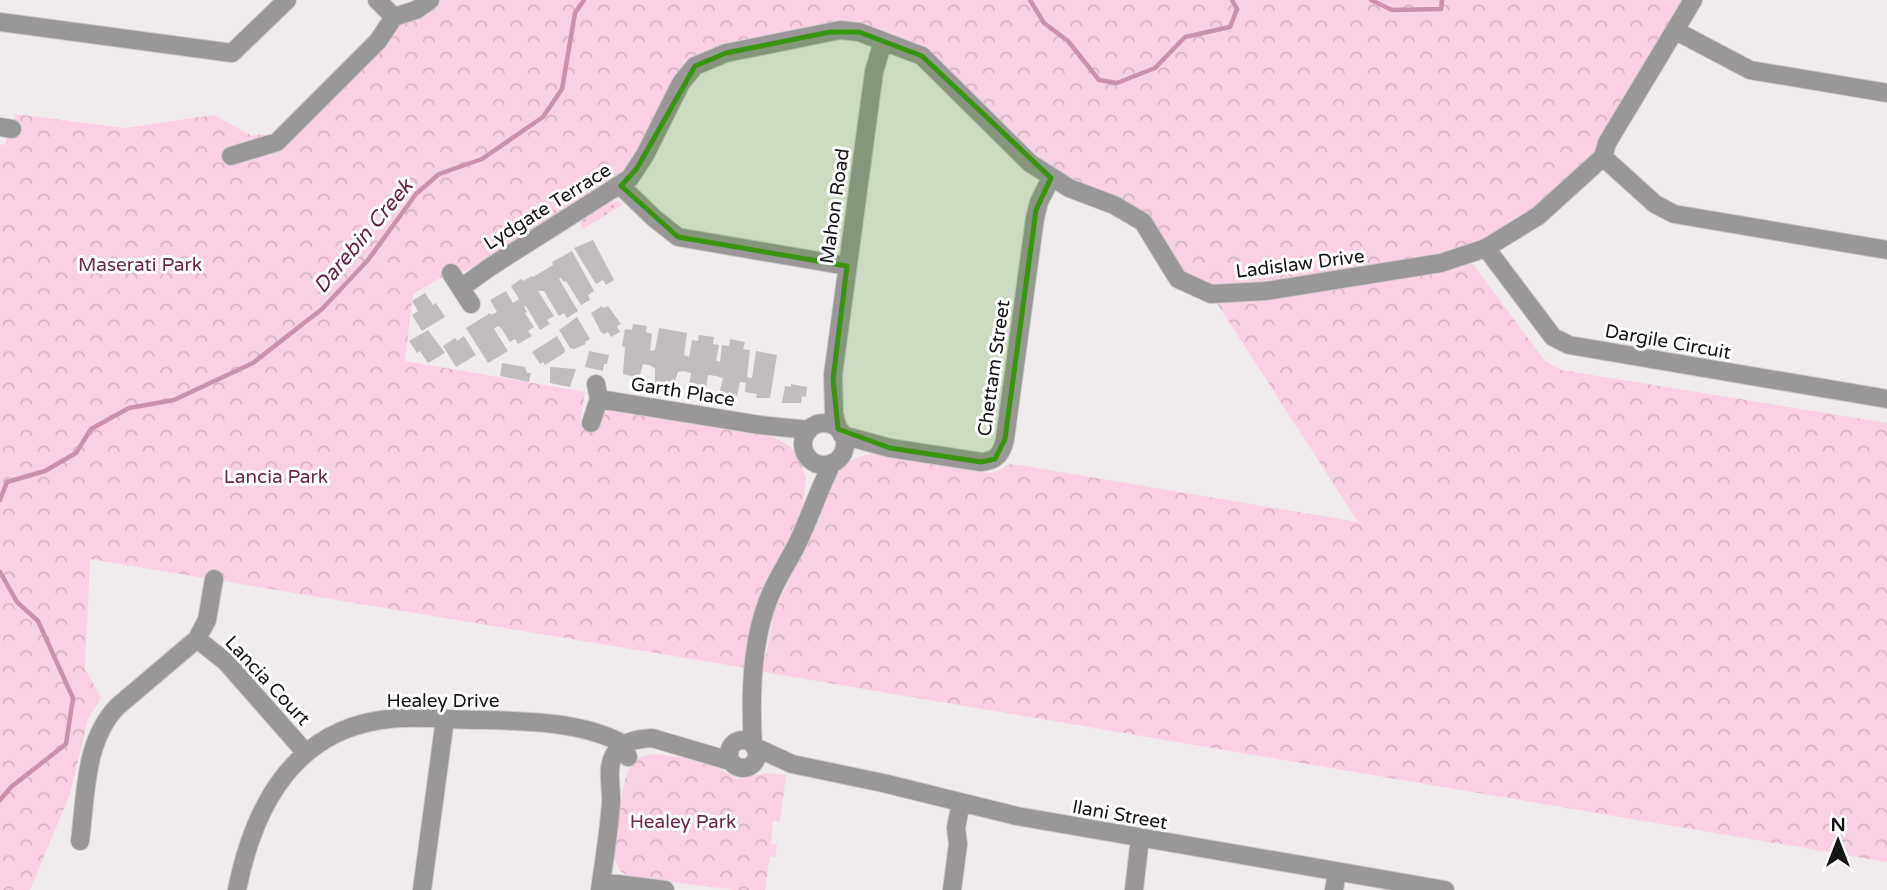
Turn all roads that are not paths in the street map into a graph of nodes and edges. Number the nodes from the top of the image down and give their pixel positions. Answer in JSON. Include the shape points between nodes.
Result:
{"nodes":[{"id":1,"x":287,"y":0,"type":"edge"},
{"id":2,"x":377,"y":0,"type":"edge"},
{"id":3,"x":430,"y":0,"type":"edge"},
{"id":4,"x":1693,"y":0,"type":"edge"},
{"id":5,"x":394,"y":17,"type":"junction"},
{"id":6,"x":0,"y":22,"type":"edge"},
{"id":7,"x":1676,"y":31,"type":"junction"},
{"id":8,"x":883,"y":41,"type":"junction"},
{"id":9,"x":1887,"y":93,"type":"edge"},
{"id":10,"x":231,"y":156,"type":"dead end"},
{"id":11,"x":1603,"y":157,"type":"junction"},
{"id":12,"x":1051,"y":178,"type":"junction"},
{"id":13,"x":621,"y":186,"type":"junction"},
{"id":14,"x":1486,"y":248,"type":"junction"},
{"id":15,"x":1887,"y":250,"type":"edge"},
{"id":16,"x":847,"y":266,"type":"junction"},
{"id":17,"x":471,"y":304,"type":"dead end"},
{"id":18,"x":832,"y":379,"type":"junction"},
{"id":19,"x":1887,"y":399,"type":"edge"},
{"id":20,"x":591,"y":423,"type":"dead end"},
{"id":21,"x":840,"y":432,"type":"junction"},
{"id":22,"x":809,"y":440,"type":"junction"},
{"id":23,"x":890,"y":448,"type":"junction"},
{"id":24,"x":836,"y":460,"type":"junction"},
{"id":25,"x":813,"y":504,"type":"junction"},
{"id":26,"x":214,"y":579,"type":"dead end"},
{"id":27,"x":197,"y":639,"type":"junction"},
{"id":28,"x":751,"y":699,"type":"junction"},
{"id":29,"x":445,"y":719,"type":"junction"},
{"id":30,"x":754,"y":746,"type":"junction"},
{"id":31,"x":732,"y":750,"type":"junction"},
{"id":32,"x":622,"y":751,"type":"junction"},
{"id":33,"x":306,"y":752,"type":"junction"},
{"id":34,"x":792,"y":764,"type":"junction"},
{"id":35,"x":751,"y":766,"type":"junction"},
{"id":36,"x":967,"y":804,"type":"junction"},
{"id":37,"x":1140,"y":838,"type":"junction"},
{"id":38,"x":80,"y":841,"type":"dead end"},
{"id":39,"x":1336,"y":881,"type":"edge"},
{"id":40,"x":600,"y":886,"type":"edge"},
{"id":41,"x":237,"y":890,"type":"edge"},
{"id":42,"x":422,"y":890,"type":"edge"},
{"id":43,"x":665,"y":890,"type":"edge"},
{"id":44,"x":952,"y":890,"type":"edge"},
{"id":45,"x":1134,"y":890,"type":"edge"},
{"id":46,"x":1444,"y":890,"type":"edge"}],
"edges":[{"from":1,"to":6,"type":"street","via":[[232,53]]},
{"from":2,"to":5,"type":"street"},
{"from":3,"to":5,"type":"street"},
{"from":4,"to":7,"type":"street","name":"Ladislaw Drive"},
{"from":5,"to":10,"type":"street","via":[[378,41],[277,142]]},
{"from":7,"to":9,"type":"street","via":[[1750,70]]},
{"from":7,"to":11,"type":"street","name":"Ladislaw Drive","via":[[1607,143]]},
{"from":8,"to":12,"type":"street","name":"Ladislaw Drive","via":[[931,63],[1030,163]]},
{"from":8,"to":13,"type":"street","name":"Lydgate Terrace","via":[[840,30],[704,60],[685,78],[637,168]]},
{"from":8,"to":16,"type":"street","name":"Mahon Road","via":[[874,72]]},
{"from":11,"to":14,"type":"street","name":"Ladislaw Drive","via":[[1538,216]]},
{"from":11,"to":15,"type":"street","via":[[1655,204],[1674,215]]},
{"from":12,"to":14,"type":"street","name":"Ladislaw Drive","via":[[1143,222],[1178,279],[1211,294],[1266,291],[1441,263]]},
{"from":12,"to":23,"type":"street","name":"Chettam Street","via":[[1035,218],[1000,454],[981,463]]},
{"from":13,"to":16,"type":"street","via":[[678,237]]},
{"from":13,"to":17,"type":"street","name":"Lydgate Terrace","via":[[490,267],[456,281]]},
{"from":14,"to":19,"type":"street","name":"Dargile Circuit","via":[[1553,337],[1569,345]]},
{"from":16,"to":18,"type":"street","name":"Mahon Road"},
{"from":18,"to":21,"type":"street","name":"Mahon Road"},
{"from":18,"to":22,"type":"street","name":"Mahon Road"},
{"from":20,"to":22,"type":"street","name":"Garth Place","via":[[598,392],[760,425]]},
{"from":21,"to":22,"type":"street","via":[[827,424]]},
{"from":21,"to":23,"type":"street","name":"Chettam Street"},
{"from":21,"to":24,"type":"street","via":[[845,446]]},
{"from":22,"to":24,"type":"street","via":[[819,464]]},
{"from":22,"to":25,"type":"street","name":"Mahon Road"},
{"from":23,"to":24,"type":"street","name":"Chettam Street"},
{"from":24,"to":25,"type":"street","name":"Mahon Road"},
{"from":25,"to":28,"type":"street","name":"Mahon Road","via":[[766,607]]},
{"from":26,"to":27,"type":"street","name":"Lancia Court","via":[[207,620]]},
{"from":27,"to":33,"type":"street","name":"Lancia Court","via":[[226,662]]},
{"from":27,"to":38,"type":"street","name":"Lancia Court","via":[[118,706],[101,727],[91,758]]},
{"from":28,"to":30,"type":"street","name":"Mahon Road"},
{"from":28,"to":31,"type":"street","name":"Mahon Road"},
{"from":29,"to":32,"type":"street","name":"Healey Drive","via":[[577,729]]},
{"from":29,"to":33,"type":"street","name":"Healey Drive","via":[[361,724]]},
{"from":29,"to":42,"type":"street"},
{"from":30,"to":31,"type":"street","via":[[742,740]]},
{"from":30,"to":34,"type":"street","name":"Ilani Street"},
{"from":30,"to":35,"type":"street","via":[[756,760]]},
{"from":31,"to":32,"type":"street","via":[[674,745]]},
{"from":31,"to":35,"type":"street","via":[[737,768]]},
{"from":32,"to":40,"type":"street"},
{"from":33,"to":41,"type":"street","name":"Healey Drive","via":[[271,793]]},
{"from":34,"to":35,"type":"street","name":"Ilani Street"},
{"from":34,"to":36,"type":"street","name":"Ilani Street"},
{"from":36,"to":37,"type":"street","name":"Ilani Street"},
{"from":36,"to":44,"type":"street"},
{"from":37,"to":39,"type":"street","name":"Ilani Street"},
{"from":37,"to":45,"type":"street"},
{"from":39,"to":46,"type":"street","name":"Ilani Street"},
{"from":40,"to":43,"type":"street"}]}
